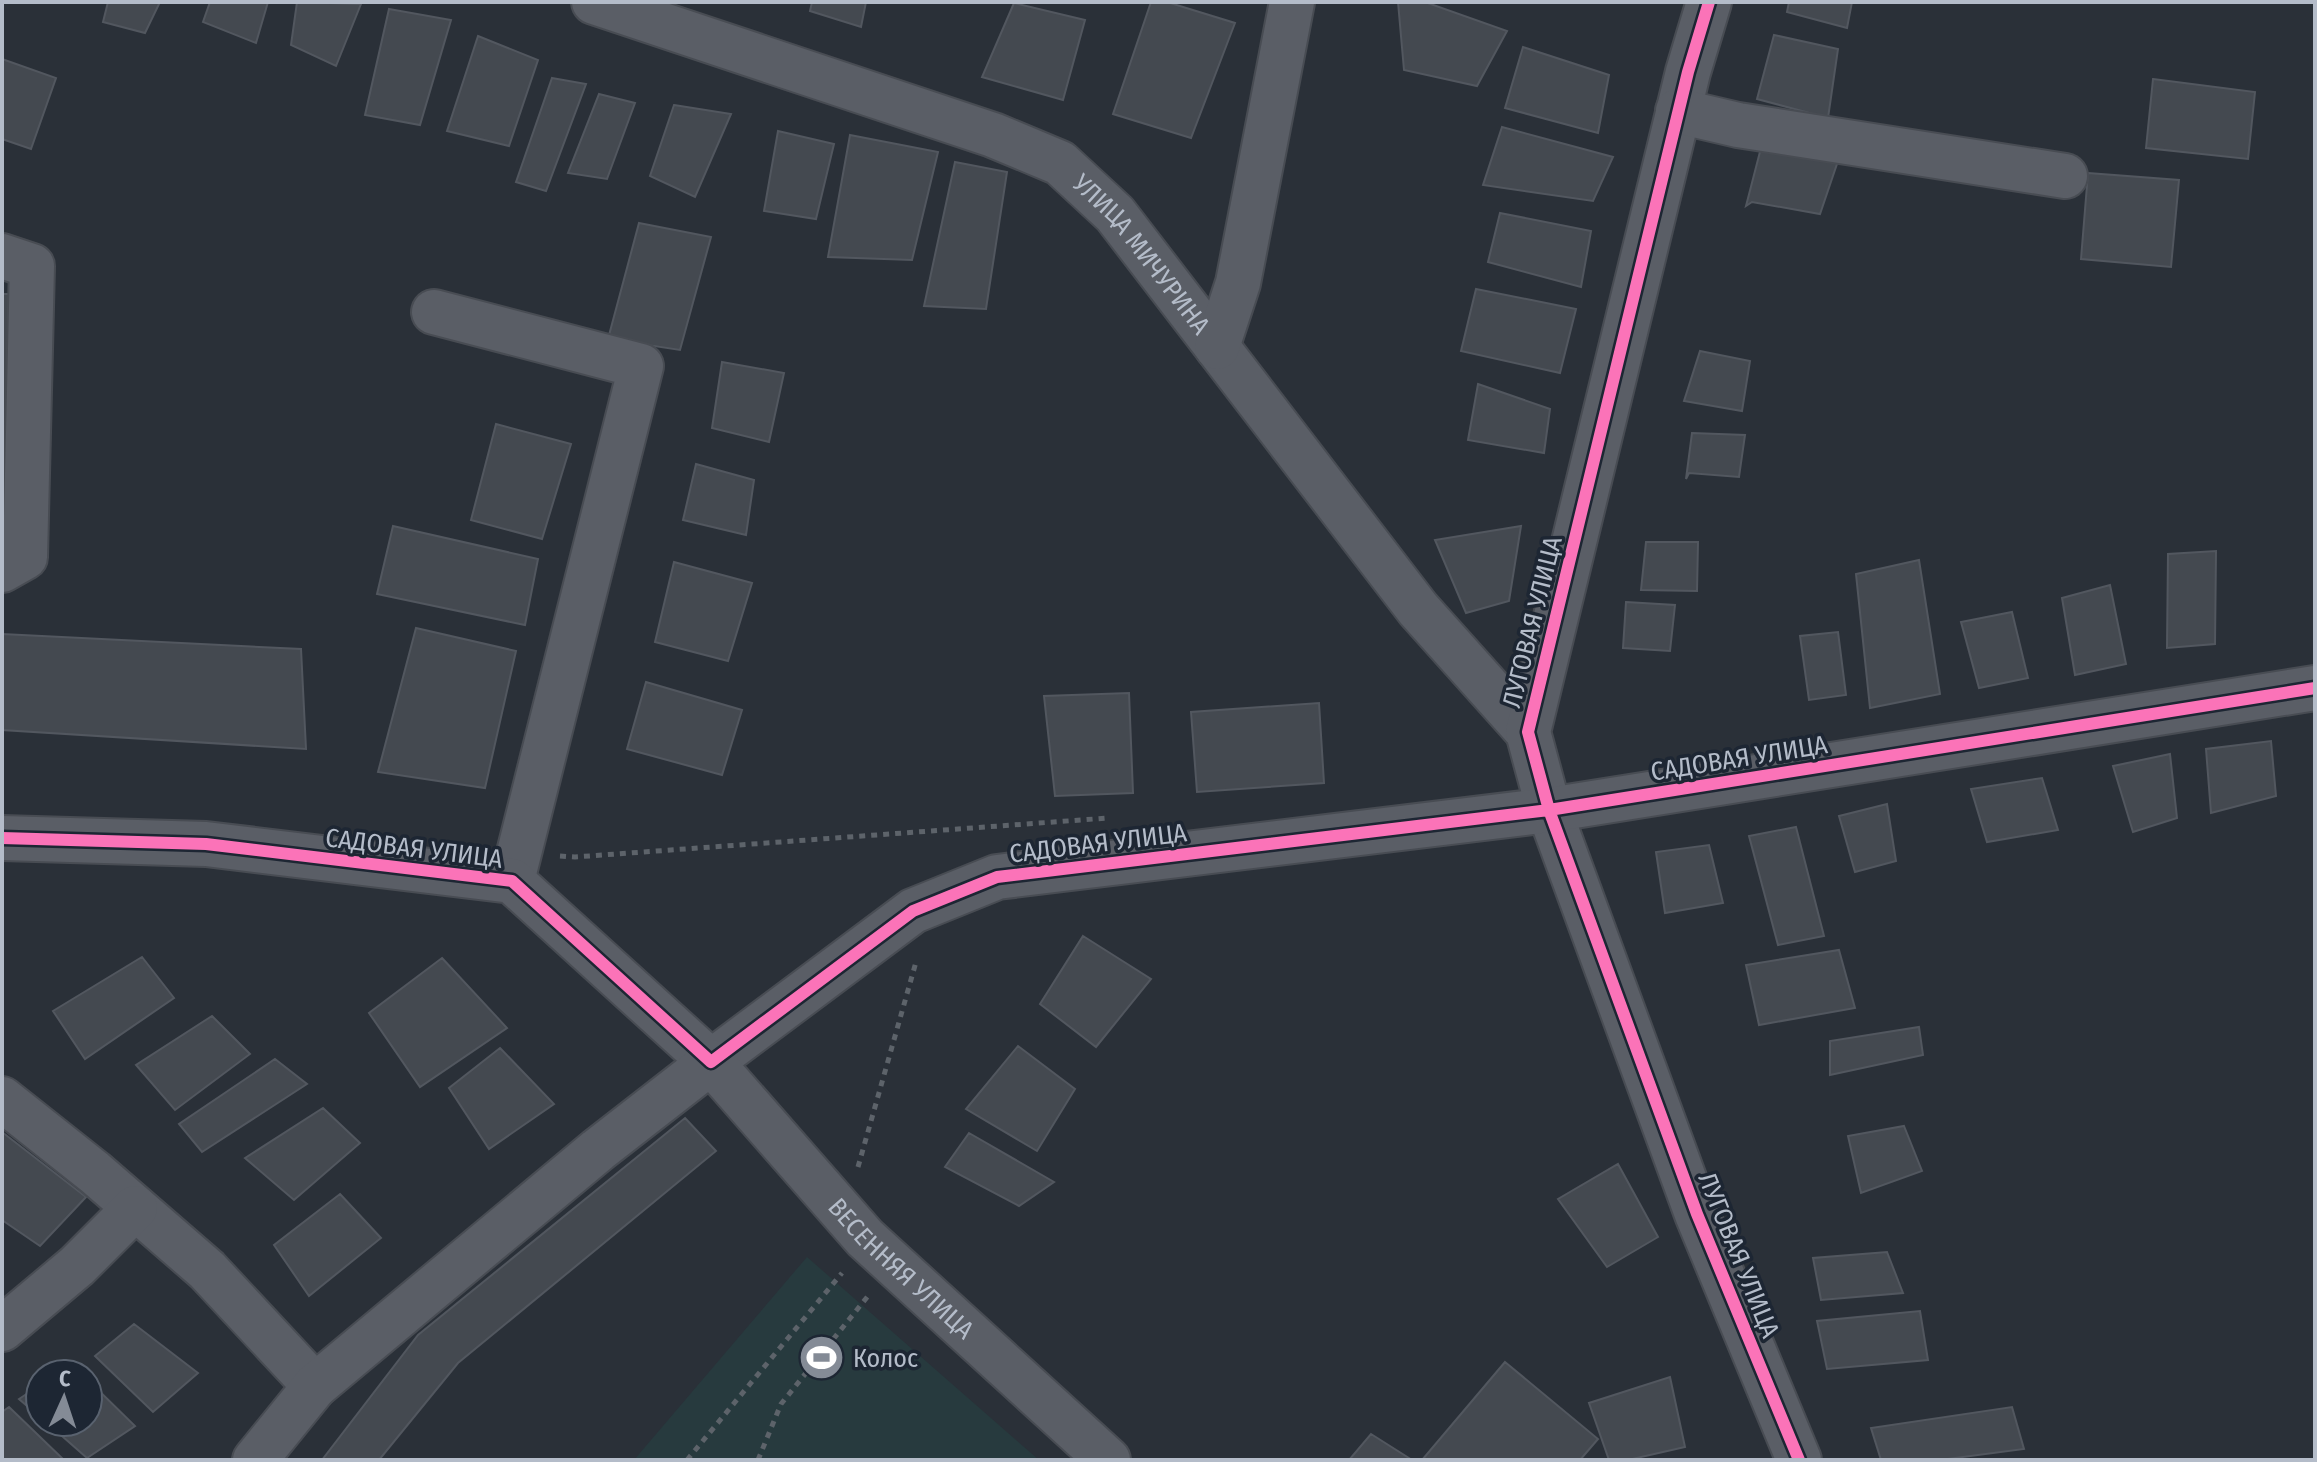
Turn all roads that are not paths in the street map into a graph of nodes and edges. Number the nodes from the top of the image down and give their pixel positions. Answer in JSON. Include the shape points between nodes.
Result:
{"nodes":[{"id":1,"x":594,"y":2,"type":"edge"},
{"id":2,"x":1292,"y":2,"type":"edge"},
{"id":3,"x":1709,"y":2,"type":"edge"},
{"id":4,"x":1678,"y":111,"type":"junction"},
{"id":5,"x":2065,"y":176,"type":"dead end"},
{"id":6,"x":2,"y":257,"type":"edge"},
{"id":7,"x":434,"y":312,"type":"dead end"},
{"id":8,"x":1217,"y":347,"type":"junction"},
{"id":9,"x":2,"y":570,"type":"edge"},
{"id":10,"x":2315,"y":688,"type":"edge"},
{"id":11,"x":1528,"y":732,"type":"junction"},
{"id":12,"x":1549,"y":810,"type":"junction"},
{"id":13,"x":2,"y":838,"type":"edge"},
{"id":14,"x":516,"y":867,"type":"junction"},
{"id":15,"x":711,"y":1062,"type":"junction"},
{"id":16,"x":2,"y":1099,"type":"edge"},
{"id":17,"x":135,"y":1208,"type":"junction"},
{"id":18,"x":2,"y":1329,"type":"edge"},
{"id":19,"x":315,"y":1386,"type":"junction"},
{"id":20,"x":255,"y":1460,"type":"edge"},
{"id":21,"x":1108,"y":1460,"type":"edge"},
{"id":22,"x":1799,"y":1460,"type":"edge"}],
"edges":[{"from":1,"to":8,"type":"street","name":"УЛИЦА МИЧУРИНА","via":[[993,135],[1060,163],[1115,214]]},
{"from":2,"to":8,"type":"street","via":[[1238,283]]},
{"from":3,"to":4,"type":"street","name":"ЛУГОВАЯ УЛИЦА"},
{"from":4,"to":5,"type":"street"},
{"from":4,"to":11,"type":"street","name":"ЛУГОВАЯ УЛИЦА"},
{"from":6,"to":9,"type":"street","via":[[32,266],[25,557]]},
{"from":7,"to":14,"type":"street","via":[[641,366]]},
{"from":8,"to":11,"type":"street","name":"УЛИЦА МИЧУРИНА","via":[[1418,609]]},
{"from":10,"to":12,"type":"street","name":"САДОВАЯ УЛИЦА"},
{"from":11,"to":12,"type":"street","name":"ЛУГОВАЯ УЛИЦА"},
{"from":12,"to":15,"type":"street","name":"САДОВАЯ УЛИЦА","via":[[997,877],[913,911]]},
{"from":12,"to":22,"type":"street","name":"ЛУГОВАЯ УЛИЦА","via":[[1697,1214]]},
{"from":13,"to":14,"type":"street","name":"САДОВАЯ УЛИЦА","via":[[206,844]]},
{"from":14,"to":15,"type":"street","name":"САДОВАЯ УЛИЦА"},
{"from":15,"to":19,"type":"street"},
{"from":15,"to":21,"type":"street","name":"ВЕСЕННЯЯ УЛИЦА","via":[[865,1238]]},
{"from":16,"to":17,"type":"street"},
{"from":17,"to":18,"type":"street"},
{"from":17,"to":19,"type":"street","via":[[207,1270]]},
{"from":19,"to":20,"type":"street"}]}
